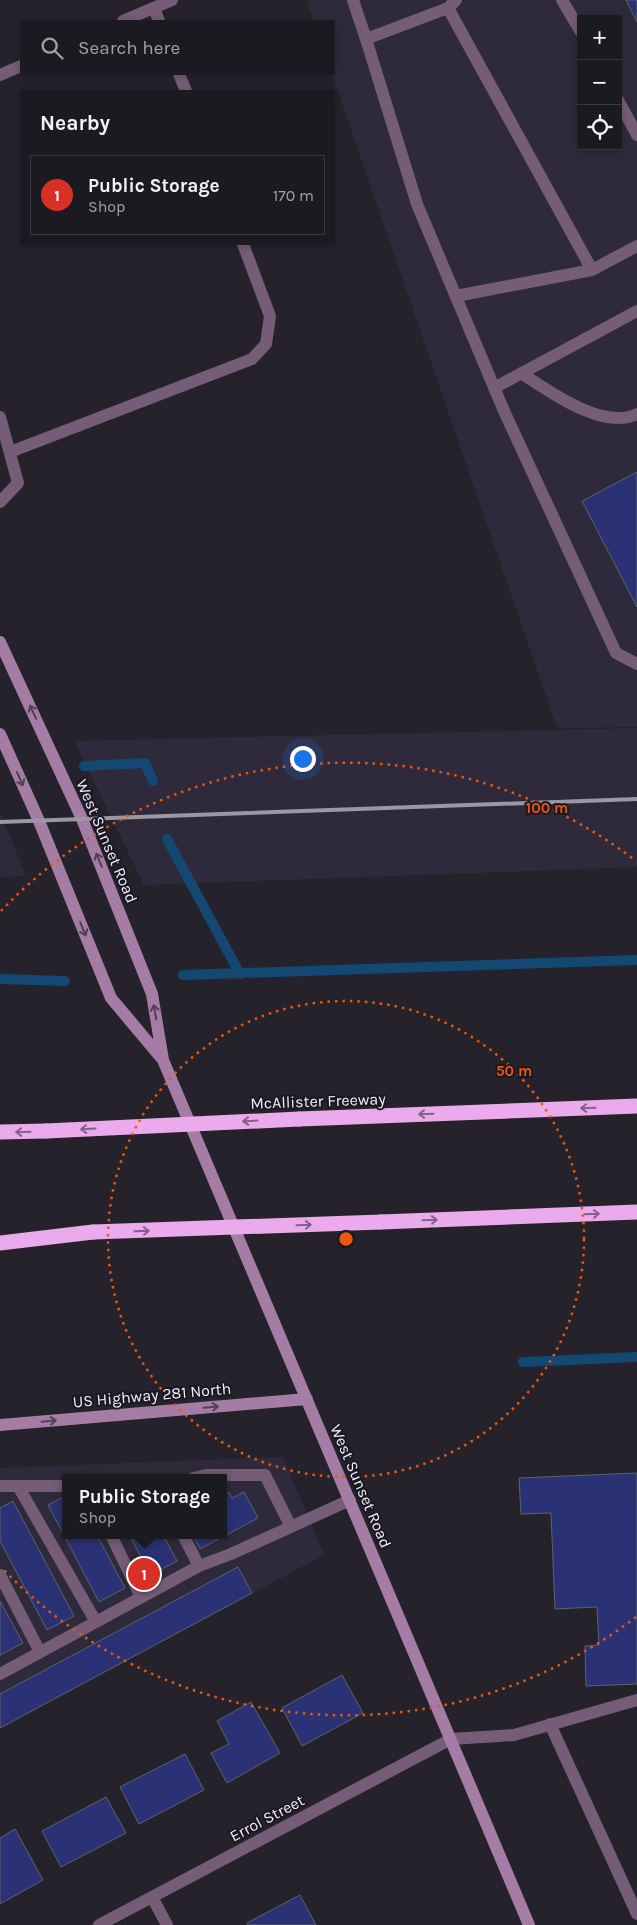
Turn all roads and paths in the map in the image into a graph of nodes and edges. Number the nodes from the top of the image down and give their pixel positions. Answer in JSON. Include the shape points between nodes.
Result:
{"nodes":[{"id":1,"x":172,"y":0,"type":"edge"},
{"id":2,"x":353,"y":0,"type":"edge"},
{"id":3,"x":562,"y":0,"type":"edge"},
{"id":4,"x":452,"y":4,"type":"edge"},
{"id":5,"x":154,"y":8,"type":"junction"},
{"id":6,"x":125,"y":20,"type":"edge"},
{"id":7,"x":160,"y":20,"type":"edge"},
{"id":8,"x":577,"y":25,"type":"edge"},
{"id":9,"x":366,"y":39,"type":"junction"},
{"id":10,"x":20,"y":66,"type":"edge"},
{"id":11,"x":0,"y":75,"type":"edge"},
{"id":12,"x":179,"y":75,"type":"edge"},
{"id":13,"x":186,"y":90,"type":"edge"},
{"id":14,"x":621,"y":105,"type":"edge"},
{"id":15,"x":637,"y":135,"type":"edge"},
{"id":16,"x":243,"y":245,"type":"edge"},
{"id":17,"x":637,"y":246,"type":"edge"},
{"id":18,"x":592,"y":270,"type":"junction"},
{"id":19,"x":456,"y":296,"type":"junction"},
{"id":20,"x":637,"y":311,"type":"edge"},
{"id":21,"x":521,"y":373,"type":"junction"},
{"id":22,"x":494,"y":388,"type":"junction"},
{"id":23,"x":637,"y":414,"type":"edge"},
{"id":24,"x":0,"y":417,"type":"edge"},
{"id":25,"x":10,"y":452,"type":"junction"},
{"id":26,"x":0,"y":502,"type":"edge"},
{"id":27,"x":0,"y":642,"type":"edge"},
{"id":28,"x":637,"y":664,"type":"edge"},
{"id":29,"x":0,"y":734,"type":"edge"},
{"id":30,"x":163,"y":1060,"type":"junction"},
{"id":31,"x":637,"y":1106,"type":"edge"},
{"id":32,"x":0,"y":1132,"type":"edge"},
{"id":33,"x":637,"y":1212,"type":"edge"},
{"id":34,"x":93,"y":1232,"type":"junction"},
{"id":35,"x":0,"y":1234,"type":"edge"},
{"id":36,"x":0,"y":1243,"type":"edge"},
{"id":37,"x":307,"y":1399,"type":"junction"},
{"id":38,"x":0,"y":1425,"type":"edge"},
{"id":39,"x":227,"y":1475,"type":"edge"},
{"id":40,"x":0,"y":1486,"type":"edge"},
{"id":41,"x":18,"y":1486,"type":"junction"},
{"id":42,"x":62,"y":1486,"type":"edge"},
{"id":43,"x":350,"y":1500,"type":"junction"},
{"id":44,"x":291,"y":1527,"type":"junction"},
{"id":45,"x":113,"y":1539,"type":"edge"},
{"id":46,"x":185,"y":1539,"type":"edge"},
{"id":47,"x":199,"y":1566,"type":"junction"},
{"id":48,"x":0,"y":1575,"type":"edge"},
{"id":49,"x":141,"y":1597,"type":"junction"},
{"id":50,"x":96,"y":1622,"type":"junction"},
{"id":51,"x":40,"y":1652,"type":"junction"},
{"id":52,"x":0,"y":1674,"type":"edge"},
{"id":53,"x":637,"y":1700,"type":"edge"},
{"id":54,"x":550,"y":1724,"type":"junction"},
{"id":55,"x":451,"y":1739,"type":"junction"},
{"id":56,"x":152,"y":1897,"type":"junction"},
{"id":57,"x":637,"y":1914,"type":"edge"},
{"id":58,"x":99,"y":1925,"type":"edge"},
{"id":59,"x":167,"y":1925,"type":"edge"},
{"id":60,"x":530,"y":1925,"type":"edge"}],
"edges":[{"from":1,"to":5,"type":"street"},
{"from":2,"to":9,"type":"street"},
{"from":3,"to":8,"type":"street"},
{"from":4,"to":9,"type":"street"},
{"from":4,"to":18,"type":"street"},
{"from":5,"to":6,"type":"street"},
{"from":5,"to":7,"type":"street"},
{"from":9,"to":19,"type":"street","via":[[418,204]]},
{"from":10,"to":11,"type":"street"},
{"from":12,"to":13,"type":"street"},
{"from":14,"to":15,"type":"street"},
{"from":16,"to":25,"type":"street","via":[[270,316],[266,344],[252,358]]},
{"from":17,"to":18,"type":"street"},
{"from":18,"to":19,"type":"street"},
{"from":19,"to":22,"type":"street"},
{"from":20,"to":21,"type":"street"},
{"from":21,"to":22,"type":"street"},
{"from":21,"to":23,"type":"street","via":[[597,416],[630,418]]},
{"from":22,"to":28,"type":"street","via":[[616,653]]},
{"from":24,"to":25,"type":"street"},
{"from":25,"to":26,"type":"street","via":[[18,483]]},
{"from":30,"to":27,"type":"main road","name":"West Sunset Road","one_way":true,"via":[[152,994],[82,819]]},
{"from":29,"to":30,"type":"main road","name":"West Sunset Road","one_way":true,"via":[[112,998]]},
{"from":30,"to":37,"type":"main road","name":"West Sunset Road"},
{"from":31,"to":32,"type":"highway","name":"McAllister Freeway","one_way":true,"bridge":true},
{"from":34,"to":33,"type":"highway","one_way":true,"bridge":true},
{"from":34,"to":35,"type":"highway"},
{"from":34,"to":36,"type":"highway"},
{"from":38,"to":37,"type":"main road","name":"US Highway 281 North","one_way":true},
{"from":37,"to":43,"type":"main road","name":"West Sunset Road"},
{"from":39,"to":44,"type":"street","via":[[265,1476]]},
{"from":40,"to":41,"type":"street"},
{"from":41,"to":42,"type":"street"},
{"from":41,"to":50,"type":"street"},
{"from":43,"to":44,"type":"street"},
{"from":43,"to":55,"type":"main road","name":"West Sunset Road"},
{"from":44,"to":47,"type":"street"},
{"from":45,"to":49,"type":"street"},
{"from":46,"to":47,"type":"street"},
{"from":47,"to":49,"type":"street"},
{"from":48,"to":51,"type":"street"},
{"from":49,"to":50,"type":"street"},
{"from":50,"to":51,"type":"street"},
{"from":51,"to":52,"type":"street"},
{"from":53,"to":54,"type":"street"},
{"from":54,"to":55,"type":"street","via":[[514,1735]]},
{"from":54,"to":57,"type":"street"},
{"from":55,"to":56,"type":"street","name":"Errol Street"},
{"from":55,"to":60,"type":"main road","name":"West Sunset Road"},
{"from":56,"to":58,"type":"street","name":"Errol Street"},
{"from":56,"to":59,"type":"street"}]}
